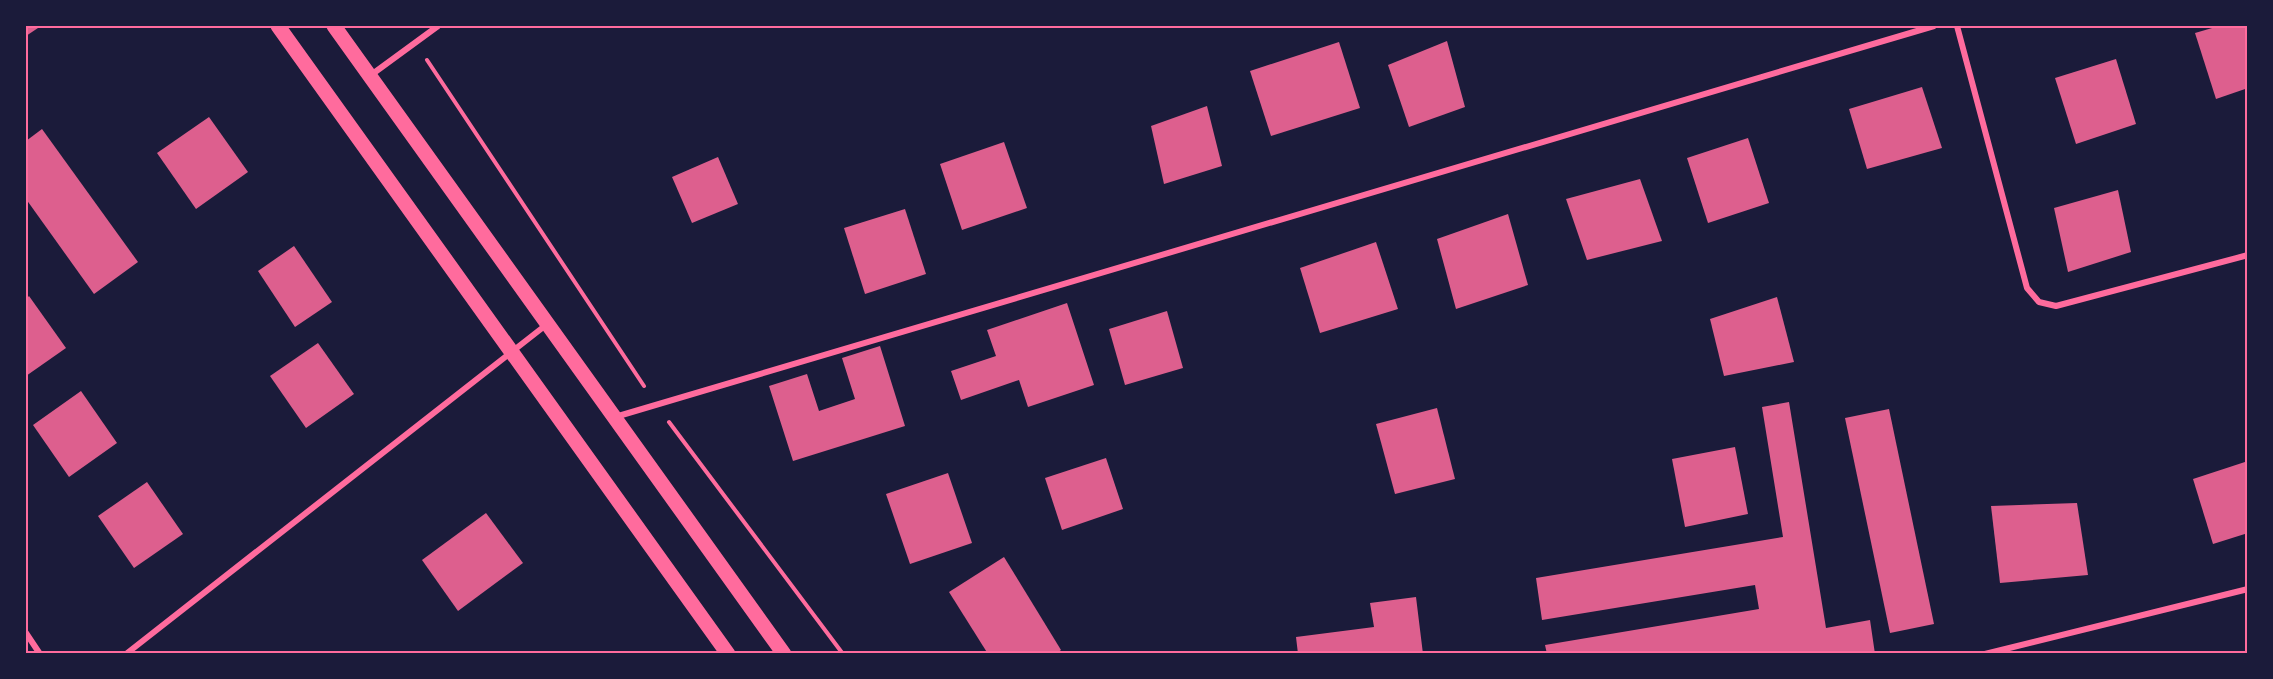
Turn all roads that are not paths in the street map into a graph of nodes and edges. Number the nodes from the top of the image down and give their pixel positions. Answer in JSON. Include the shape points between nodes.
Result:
{"nodes":[{"id":1,"x":278,"y":26,"type":"edge"},
{"id":2,"x":334,"y":26,"type":"edge"},
{"id":3,"x":438,"y":26,"type":"edge"},
{"id":4,"x":1934,"y":26,"type":"edge"},
{"id":5,"x":1957,"y":26,"type":"edge"},
{"id":6,"x":369,"y":76,"type":"junction"},
{"id":7,"x":2247,"y":255,"type":"edge"},
{"id":8,"x":547,"y":325,"type":"junction"},
{"id":9,"x":513,"y":353,"type":"junction"},
{"id":10,"x":613,"y":417,"type":"junction"},
{"id":11,"x":2247,"y":589,"type":"edge"},
{"id":12,"x":26,"y":633,"type":"edge"},
{"id":13,"x":40,"y":654,"type":"edge"},
{"id":14,"x":126,"y":654,"type":"edge"},
{"id":15,"x":728,"y":654,"type":"edge"},
{"id":16,"x":784,"y":654,"type":"edge"},
{"id":17,"x":1985,"y":654,"type":"edge"}],
"edges":[{"from":1,"to":9,"type":"main road"},
{"from":2,"to":6,"type":"main road"},
{"from":3,"to":6,"type":"street"},
{"from":4,"to":10,"type":"street"},
{"from":5,"to":7,"type":"street","via":[[2027,288],[2039,302],[2056,306]]},
{"from":6,"to":8,"type":"main road"},
{"from":8,"to":9,"type":"street"},
{"from":8,"to":10,"type":"main road"},
{"from":9,"to":14,"type":"street"},
{"from":9,"to":15,"type":"main road"},
{"from":10,"to":16,"type":"main road"},
{"from":11,"to":17,"type":"street"},
{"from":12,"to":13,"type":"street"}]}
